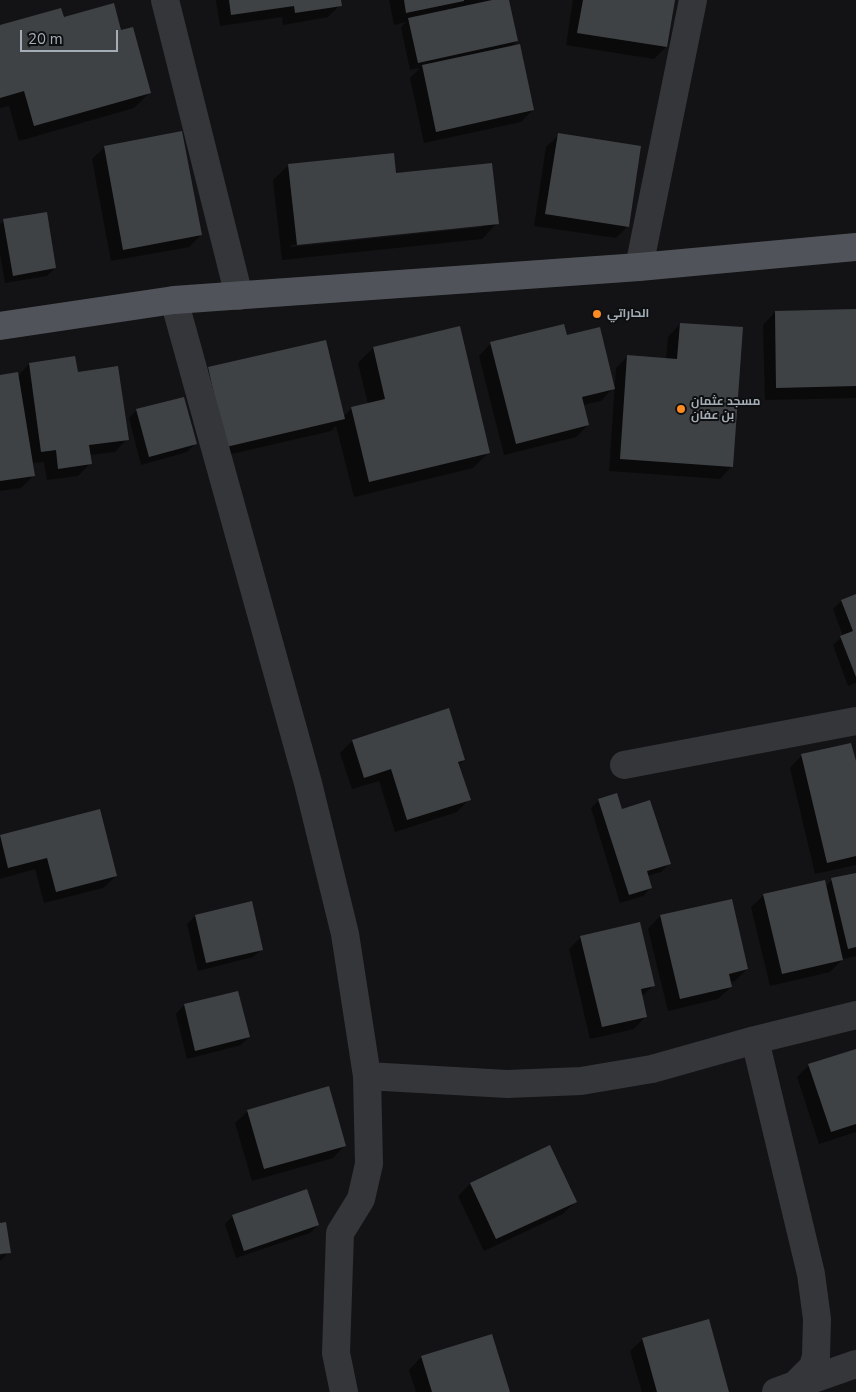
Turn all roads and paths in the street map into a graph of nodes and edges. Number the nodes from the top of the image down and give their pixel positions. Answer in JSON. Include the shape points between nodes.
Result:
{"nodes":[{"id":1,"x":165,"y":0,"type":"edge"},
{"id":2,"x":693,"y":0,"type":"edge"},
{"id":3,"x":856,"y":247,"type":"edge"},
{"id":4,"x":639,"y":267,"type":"junction"},
{"id":5,"x":239,"y":296,"type":"junction"},
{"id":6,"x":174,"y":300,"type":"junction"},
{"id":7,"x":0,"y":326,"type":"edge"},
{"id":8,"x":856,"y":721,"type":"edge"},
{"id":9,"x":624,"y":765,"type":"dead end"},
{"id":10,"x":856,"y":1015,"type":"edge"},
{"id":11,"x":755,"y":1040,"type":"junction"},
{"id":12,"x":367,"y":1076,"type":"junction"},
{"id":13,"x":856,"y":1364,"type":"edge"},
{"id":14,"x":785,"y":1389,"type":"edge"},
{"id":15,"x":344,"y":1392,"type":"edge"}],
"edges":[{"from":1,"to":5,"type":"street"},
{"from":2,"to":4,"type":"street"},
{"from":3,"to":4,"type":"main road"},
{"from":4,"to":5,"type":"main road"},
{"from":5,"to":6,"type":"main road"},
{"from":6,"to":7,"type":"main road"},
{"from":6,"to":12,"type":"street","via":[[308,783],[345,934]]},
{"from":8,"to":9,"type":"street"},
{"from":10,"to":11,"type":"street"},
{"from":11,"to":12,"type":"street","via":[[652,1069],[581,1081],[507,1084]]},
{"from":11,"to":14,"type":"street","via":[[811,1274],[817,1319],[813,1368]]},
{"from":12,"to":15,"type":"street","via":[[369,1164],[362,1199],[340,1233],[336,1353]]},
{"from":13,"to":14,"type":"street"}]}
